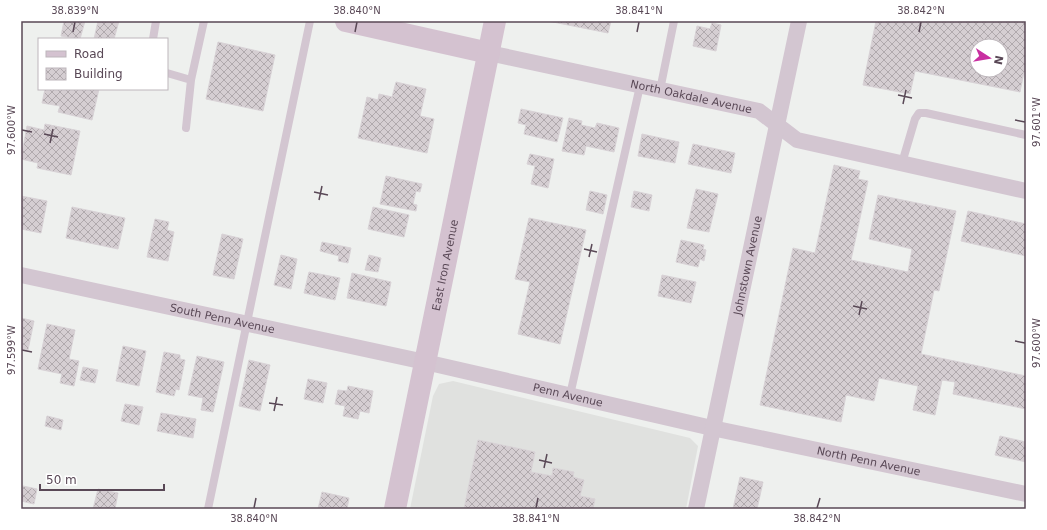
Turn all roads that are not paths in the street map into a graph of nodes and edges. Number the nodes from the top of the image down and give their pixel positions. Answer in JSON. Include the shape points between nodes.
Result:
{"nodes":[{"id":1,"x":156,"y":21,"type":"edge"},
{"id":2,"x":204,"y":21,"type":"edge"},
{"id":3,"x":310,"y":21,"type":"edge"},
{"id":4,"x":346,"y":21,"type":"edge"},
{"id":5,"x":495,"y":21,"type":"edge"},
{"id":6,"x":674,"y":21,"type":"edge"},
{"id":7,"x":799,"y":21,"type":"edge"},
{"id":8,"x":153,"y":38,"type":"edge"},
{"id":9,"x":489,"y":53,"type":"junction"},
{"id":10,"x":168,"y":73,"type":"edge"},
{"id":11,"x":191,"y":80,"type":"junction"},
{"id":12,"x":640,"y":86,"type":"junction"},
{"id":13,"x":660,"y":90,"type":"junction"},
{"id":14,"x":777,"y":126,"type":"junction"},
{"id":15,"x":186,"y":128,"type":"dead end"},
{"id":16,"x":1026,"y":135,"type":"edge"},
{"id":17,"x":902,"y":163,"type":"junction"},
{"id":18,"x":1026,"y":191,"type":"edge"},
{"id":19,"x":21,"y":275,"type":"edge"},
{"id":20,"x":246,"y":324,"type":"junction"},
{"id":21,"x":425,"y":362,"type":"junction"},
{"id":22,"x":570,"y":395,"type":"junction"},
{"id":23,"x":712,"y":428,"type":"junction"},
{"id":24,"x":1026,"y":494,"type":"edge"},
{"id":25,"x":208,"y":509,"type":"edge"},
{"id":26,"x":395,"y":509,"type":"edge"},
{"id":27,"x":696,"y":509,"type":"edge"}],
"edges":[{"from":1,"to":8,"type":"lane"},
{"from":2,"to":11,"type":"lane"},
{"from":3,"to":20,"type":"lane"},
{"from":4,"to":9,"type":"street"},
{"from":5,"to":9,"type":"street","name":"East Iron Avenue"},
{"from":6,"to":13,"type":"lane"},
{"from":7,"to":14,"type":"street","name":"Johnstown Avenue"},
{"from":9,"to":12,"type":"street","name":"North Oakdale Avenue"},
{"from":9,"to":21,"type":"street","name":"East Iron Avenue"},
{"from":10,"to":11,"type":"lane"},
{"from":11,"to":15,"type":"lane"},
{"from":12,"to":13,"type":"street","name":"North Oakdale Avenue"},
{"from":12,"to":22,"type":"lane"},
{"from":13,"to":14,"type":"street","name":"North Oakdale Avenue","via":[[759,111]]},
{"from":14,"to":17,"type":"street","name":"North Oakdale Avenue","via":[[796,140]]},
{"from":14,"to":23,"type":"street","name":"Johnstown Avenue"},
{"from":16,"to":17,"type":"lane","via":[[919,113],[915,118]]},
{"from":17,"to":18,"type":"street","name":"North Oakdale Avenue"},
{"from":19,"to":20,"type":"street","name":"South Penn Avenue"},
{"from":20,"to":21,"type":"street","name":"South Penn Avenue"},
{"from":20,"to":25,"type":"lane"},
{"from":21,"to":22,"type":"street","name":"Penn Avenue"},
{"from":21,"to":26,"type":"street","name":"East Iron Avenue"},
{"from":22,"to":23,"type":"street","name":"Penn Avenue"},
{"from":23,"to":24,"type":"street","name":"North Penn Avenue"},
{"from":23,"to":27,"type":"street","name":"Johnstown Avenue"}]}
